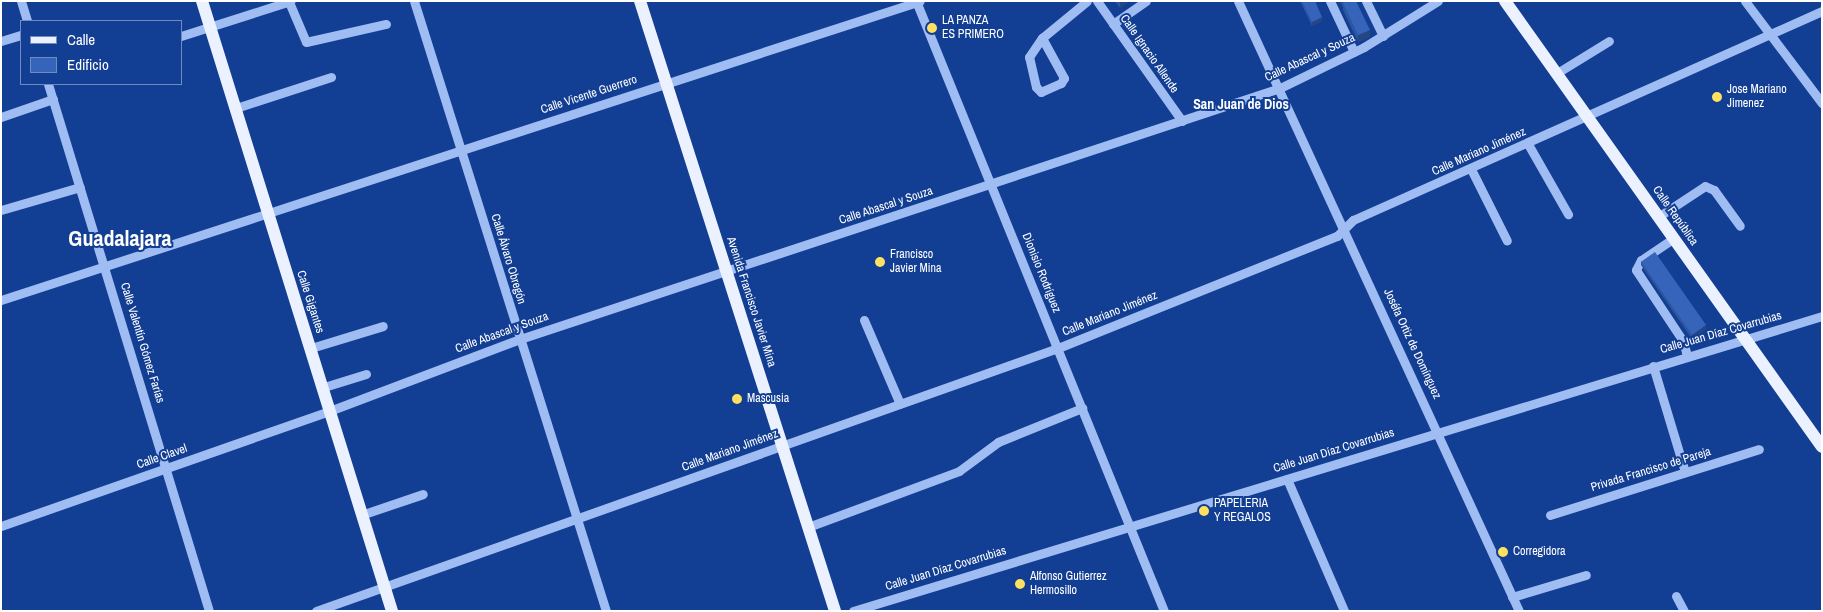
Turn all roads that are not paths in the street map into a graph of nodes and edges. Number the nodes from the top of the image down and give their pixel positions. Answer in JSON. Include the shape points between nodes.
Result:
{"nodes":[{"id":1,"x":21,"y":1,"type":"edge"},
{"id":2,"x":202,"y":1,"type":"edge"},
{"id":3,"x":414,"y":1,"type":"edge"},
{"id":4,"x":640,"y":1,"type":"edge"},
{"id":5,"x":1087,"y":1,"type":"edge"},
{"id":6,"x":1096,"y":1,"type":"edge"},
{"id":7,"x":1146,"y":1,"type":"edge"},
{"id":8,"x":1238,"y":1,"type":"edge"},
{"id":9,"x":1330,"y":1,"type":"edge"},
{"id":10,"x":1366,"y":1,"type":"edge"},
{"id":11,"x":1438,"y":1,"type":"edge"},
{"id":12,"x":1505,"y":1,"type":"edge"},
{"id":13,"x":1745,"y":1,"type":"edge"},
{"id":14,"x":290,"y":2,"type":"edge"},
{"id":15,"x":917,"y":2,"type":"edge"},
{"id":16,"x":1822,"y":11,"type":"edge"},
{"id":17,"x":27,"y":20,"type":"edge"},
{"id":18,"x":386,"y":24,"type":"dead end"},
{"id":19,"x":1113,"y":24,"type":"junction"},
{"id":20,"x":210,"y":27,"type":"junction"},
{"id":21,"x":1770,"y":34,"type":"junction"},
{"id":22,"x":20,"y":35,"type":"edge"},
{"id":23,"x":182,"y":36,"type":"edge"},
{"id":24,"x":1383,"y":36,"type":"junction"},
{"id":25,"x":1042,"y":38,"type":"junction"},
{"id":26,"x":1,"y":41,"type":"edge"},
{"id":27,"x":1609,"y":41,"type":"dead end"},
{"id":28,"x":1354,"y":52,"type":"junction"},
{"id":29,"x":1557,"y":73,"type":"junction"},
{"id":30,"x":331,"y":77,"type":"dead end"},
{"id":31,"x":666,"y":83,"type":"junction"},
{"id":32,"x":48,"y":85,"type":"edge"},
{"id":33,"x":1280,"y":88,"type":"junction"},
{"id":34,"x":53,"y":99,"type":"junction"},
{"id":35,"x":1822,"y":103,"type":"edge"},
{"id":36,"x":236,"y":108,"type":"junction"},
{"id":37,"x":1,"y":117,"type":"edge"},
{"id":38,"x":1589,"y":118,"type":"junction"},
{"id":39,"x":1182,"y":121,"type":"junction"},
{"id":40,"x":1528,"y":144,"type":"junction"},
{"id":41,"x":461,"y":151,"type":"junction"},
{"id":42,"x":1471,"y":169,"type":"junction"},
{"id":43,"x":991,"y":185,"type":"junction"},
{"id":44,"x":80,"y":187,"type":"junction"},
{"id":45,"x":1,"y":210,"type":"edge"},
{"id":46,"x":268,"y":214,"type":"junction"},
{"id":47,"x":1568,"y":214,"type":"dead end"},
{"id":48,"x":1658,"y":216,"type":"junction"},
{"id":49,"x":1740,"y":226,"type":"dead end"},
{"id":50,"x":1345,"y":228,"type":"junction"},
{"id":51,"x":1674,"y":238,"type":"junction"},
{"id":52,"x":1507,"y":241,"type":"dead end"},
{"id":53,"x":105,"y":266,"type":"junction"},
{"id":54,"x":726,"y":270,"type":"junction"},
{"id":55,"x":1,"y":300,"type":"edge"},
{"id":56,"x":1822,"y":316,"type":"edge"},
{"id":57,"x":864,"y":320,"type":"dead end"},
{"id":58,"x":383,"y":326,"type":"dead end"},
{"id":59,"x":520,"y":338,"type":"junction"},
{"id":60,"x":1743,"y":339,"type":"junction"},
{"id":61,"x":311,"y":348,"type":"junction"},
{"id":62,"x":1058,"y":348,"type":"junction"},
{"id":63,"x":1687,"y":356,"type":"junction"},
{"id":64,"x":1653,"y":366,"type":"junction"},
{"id":65,"x":366,"y":374,"type":"dead end"},
{"id":66,"x":324,"y":387,"type":"junction"},
{"id":67,"x":900,"y":404,"type":"junction"},
{"id":68,"x":1082,"y":408,"type":"junction"},
{"id":69,"x":332,"y":410,"type":"junction"},
{"id":70,"x":1438,"y":432,"type":"junction"},
{"id":71,"x":782,"y":446,"type":"junction"},
{"id":72,"x":1822,"y":447,"type":"edge"},
{"id":73,"x":1759,"y":449,"type":"dead end"},
{"id":74,"x":167,"y":468,"type":"junction"},
{"id":75,"x":1685,"y":472,"type":"junction"},
{"id":76,"x":1287,"y":479,"type":"junction"},
{"id":77,"x":422,"y":494,"type":"dead end"},
{"id":78,"x":364,"y":514,"type":"junction"},
{"id":79,"x":1550,"y":514,"type":"dead end"},
{"id":80,"x":577,"y":518,"type":"junction"},
{"id":81,"x":1,"y":526,"type":"edge"},
{"id":82,"x":1130,"y":526,"type":"junction"},
{"id":83,"x":808,"y":527,"type":"junction"},
{"id":84,"x":1586,"y":575,"type":"dead end"},
{"id":85,"x":385,"y":585,"type":"junction"},
{"id":86,"x":1676,"y":596,"type":"dead end"},
{"id":87,"x":1512,"y":597,"type":"junction"},
{"id":88,"x":209,"y":611,"type":"edge"},
{"id":89,"x":316,"y":611,"type":"edge"},
{"id":90,"x":392,"y":611,"type":"edge"},
{"id":91,"x":606,"y":611,"type":"edge"},
{"id":92,"x":835,"y":611,"type":"edge"},
{"id":93,"x":853,"y":611,"type":"edge"},
{"id":94,"x":1164,"y":611,"type":"edge"},
{"id":95,"x":1344,"y":611,"type":"edge"},
{"id":96,"x":1518,"y":611,"type":"edge"},
{"id":97,"x":1684,"y":611,"type":"edge"}],
"edges":[{"from":1,"to":17,"type":"street"},
{"from":2,"to":20,"type":"main road","name":"Calle Gigantes"},
{"from":3,"to":41,"type":"street","name":"Calle Álvaro Obregón"},
{"from":4,"to":31,"type":"main road","name":"Avenida Francisco Javier Mina"},
{"from":5,"to":25,"type":"street"},
{"from":6,"to":19,"type":"street","name":"Calle Ignacio Allende"},
{"from":7,"to":19,"type":"street"},
{"from":8,"to":33,"type":"street","name":"Joséfa Ortiz de Domínguez"},
{"from":9,"to":28,"type":"street"},
{"from":10,"to":24,"type":"street"},
{"from":11,"to":24,"type":"street","name":"Calle Abascal y Souza"},
{"from":12,"to":29,"type":"main road","name":"Calle República"},
{"from":13,"to":21,"type":"street"},
{"from":14,"to":18,"type":"street","via":[[306,42]]},
{"from":14,"to":20,"type":"street"},
{"from":15,"to":31,"type":"street","name":"Calle Vicente Guerrero"},
{"from":15,"to":43,"type":"street","name":"Dionisio Rodríguez"},
{"from":16,"to":21,"type":"street","name":"Calle Mariano Jiménez"},
{"from":19,"to":39,"type":"street","name":"Calle Ignacio Allende"},
{"from":20,"to":23,"type":"street"},
{"from":20,"to":36,"type":"main road","name":"Calle Gigantes"},
{"from":21,"to":35,"type":"street"},
{"from":21,"to":38,"type":"street","name":"Calle Mariano Jiménez"},
{"from":22,"to":26,"type":"street"},
{"from":24,"to":28,"type":"street","name":"Calle Abascal y Souza"},
{"from":25,"to":25,"type":"street","via":[[1028,60],[1036,88],[1042,92],[1064,78]]},
{"from":27,"to":29,"type":"street"},
{"from":28,"to":33,"type":"street","name":"Calle Abascal y Souza"},
{"from":29,"to":38,"type":"main road","name":"Calle República"},
{"from":30,"to":36,"type":"street"},
{"from":31,"to":41,"type":"street","name":"Calle Vicente Guerrero"},
{"from":31,"to":54,"type":"main road","name":"Avenida Francisco Javier Mina"},
{"from":32,"to":34,"type":"street","name":"Calle Valentín Gómez Farías"},
{"from":33,"to":39,"type":"street","name":"Calle Abascal y Souza"},
{"from":33,"to":50,"type":"street","name":"Joséfa Ortiz de Domínguez"},
{"from":34,"to":37,"type":"street"},
{"from":34,"to":44,"type":"street","name":"Calle Valentín Gómez Farías"},
{"from":36,"to":46,"type":"main road","name":"Calle Gigantes"},
{"from":38,"to":40,"type":"street","name":"Calle Mariano Jiménez"},
{"from":38,"to":48,"type":"main road","name":"Calle República"},
{"from":39,"to":43,"type":"street","name":"Calle Abascal y Souza"},
{"from":40,"to":42,"type":"street","name":"Calle Mariano Jiménez"},
{"from":40,"to":47,"type":"street"},
{"from":41,"to":46,"type":"street","name":"Calle Vicente Guerrero"},
{"from":41,"to":59,"type":"street","name":"Calle Álvaro Obregón"},
{"from":42,"to":50,"type":"street","name":"Calle Mariano Jiménez","via":[[1351,222]]},
{"from":42,"to":52,"type":"street"},
{"from":43,"to":54,"type":"street","name":"Calle Abascal y Souza"},
{"from":43,"to":62,"type":"street","name":"Dionisio Rodríguez"},
{"from":44,"to":45,"type":"street"},
{"from":44,"to":53,"type":"street","name":"Calle Valentín Gómez Farías"},
{"from":46,"to":53,"type":"street","name":"Calle Vicente Guerrero"},
{"from":46,"to":61,"type":"main road","name":"Calle Gigantes"},
{"from":48,"to":49,"type":"street","via":[[1705,186],[1714,190]]},
{"from":48,"to":51,"type":"main road","name":"Calle República"},
{"from":50,"to":62,"type":"street","name":"Calle Mariano Jiménez","via":[[1337,236]]},
{"from":50,"to":70,"type":"street","name":"Joséfa Ortiz de Domínguez"},
{"from":51,"to":60,"type":"main road","name":"Calle República"},
{"from":51,"to":63,"type":"street","via":[[1641,260],[1636,270],[1683,341]]},
{"from":53,"to":55,"type":"street","name":"Calle Vicente Guerrero"},
{"from":53,"to":74,"type":"street","name":"Calle Valentín Gómez Farías"},
{"from":54,"to":59,"type":"street","name":"Calle Abascal y Souza"},
{"from":54,"to":71,"type":"main road","name":"Avenida Francisco Javier Mina"},
{"from":56,"to":60,"type":"street","name":"Calle Juan Díaz Covarrubias"},
{"from":57,"to":67,"type":"street"},
{"from":58,"to":61,"type":"street"},
{"from":59,"to":69,"type":"street","name":"Calle Abascal y Souza"},
{"from":59,"to":80,"type":"street","name":"Calle Álvaro Obregón"},
{"from":60,"to":63,"type":"street","name":"Calle Juan Díaz Covarrubias"},
{"from":60,"to":72,"type":"main road","name":"Calle República"},
{"from":61,"to":66,"type":"main road","name":"Calle Gigantes"},
{"from":62,"to":67,"type":"street","name":"Calle Mariano Jiménez"},
{"from":62,"to":68,"type":"street","name":"Dionisio Rodríguez"},
{"from":63,"to":64,"type":"street","name":"Calle Juan Díaz Covarrubias"},
{"from":64,"to":70,"type":"street","name":"Calle Juan Díaz Covarrubias"},
{"from":64,"to":75,"type":"street"},
{"from":65,"to":66,"type":"street"},
{"from":66,"to":69,"type":"main road","name":"Calle Gigantes"},
{"from":67,"to":71,"type":"street","name":"Calle Mariano Jiménez"},
{"from":68,"to":82,"type":"street","name":"Dionisio Rodríguez"},
{"from":68,"to":83,"type":"street","via":[[998,442],[959,471]]},
{"from":69,"to":74,"type":"street","name":"Calle Clavel"},
{"from":69,"to":78,"type":"main road","name":"Calle Gigantes"},
{"from":70,"to":76,"type":"street","name":"Calle Juan Díaz Covarrubias"},
{"from":70,"to":87,"type":"street","name":"Joséfa Ortiz de Domínguez"},
{"from":71,"to":80,"type":"street","name":"Calle Mariano Jiménez"},
{"from":71,"to":83,"type":"main road","name":"Avenida Francisco Javier Mina"},
{"from":73,"to":75,"type":"street","name":"Privada Francisco de Pareja"},
{"from":74,"to":81,"type":"street","name":"Calle Clavel"},
{"from":74,"to":88,"type":"street","name":"Calle Valentín Gómez Farías"},
{"from":75,"to":79,"type":"street","name":"Privada Francisco de Pareja"},
{"from":76,"to":82,"type":"street","name":"Calle Juan Díaz Covarrubias"},
{"from":76,"to":95,"type":"street"},
{"from":77,"to":78,"type":"street"},
{"from":78,"to":85,"type":"main road","name":"Calle Gigantes"},
{"from":80,"to":85,"type":"street","name":"Calle Mariano Jiménez"},
{"from":80,"to":91,"type":"street","name":"Calle Álvaro Obregón"},
{"from":82,"to":93,"type":"street","name":"Calle Juan Díaz Covarrubias"},
{"from":82,"to":94,"type":"street","name":"Dionisio Rodríguez"},
{"from":83,"to":92,"type":"main road","name":"Avenida Francisco Javier Mina"},
{"from":84,"to":87,"type":"street"},
{"from":85,"to":89,"type":"street","name":"Calle Mariano Jiménez"},
{"from":85,"to":90,"type":"main road","name":"Calle Gigantes"},
{"from":86,"to":97,"type":"street"},
{"from":87,"to":96,"type":"street","name":"Joséfa Ortiz de Domínguez"}]}
